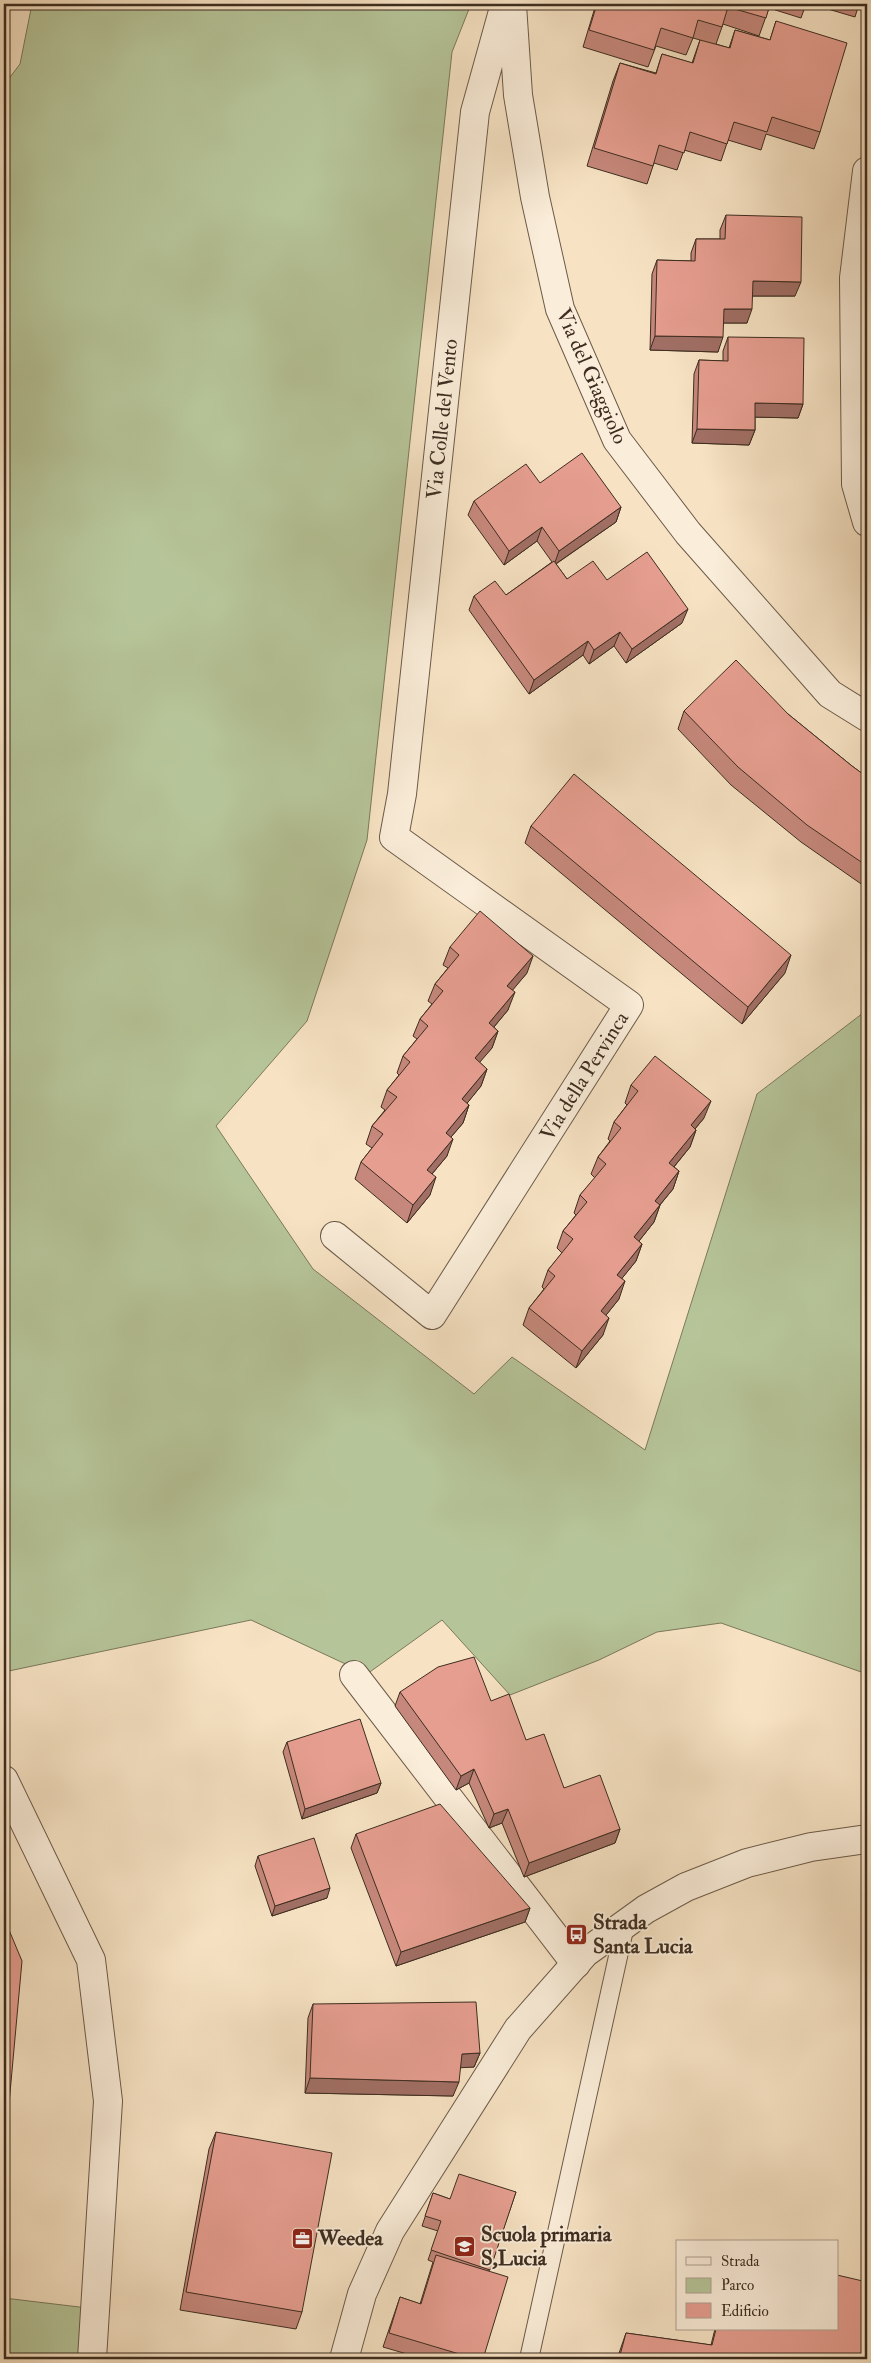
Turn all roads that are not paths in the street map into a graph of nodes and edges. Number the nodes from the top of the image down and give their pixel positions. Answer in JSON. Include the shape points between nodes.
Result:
{"nodes":[{"id":1,"x":505,"y":4,"type":"edge"},
{"id":2,"x":512,"y":4,"type":"edge"},
{"id":3,"x":867,"y":171,"type":"edge"},
{"id":4,"x":867,"y":522,"type":"edge"},
{"id":5,"x":867,"y":717,"type":"edge"},
{"id":6,"x":394,"y":837,"type":"joint"},
{"id":7,"x":335,"y":1236,"type":"dead end"},
{"id":8,"x":354,"y":1675,"type":"dead end"},
{"id":9,"x":4,"y":1780,"type":"edge"},
{"id":10,"x":867,"y":1839,"type":"edge"},
{"id":11,"x":625,"y":1925,"type":"junction"},
{"id":12,"x":576,"y":1964,"type":"junction"},
{"id":13,"x":92,"y":2359,"type":"edge"},
{"id":14,"x":344,"y":2359,"type":"edge"},
{"id":15,"x":529,"y":2359,"type":"edge"}],
"edges":[{"from":1,"to":6,"type":"street","name":"Via Colle del Vento","via":[[475,112],[402,794]]},
{"from":2,"to":5,"type":"street","name":"Via del Giaggiolo","via":[[518,95],[560,309],[617,440],[688,533],[830,694]]},
{"from":3,"to":4,"type":"street","via":[[854,278],[856,484]]},
{"from":6,"to":7,"type":"street","name":"Via della Pervinca","via":[[629,1005],[432,1315]]},
{"from":8,"to":12,"type":"street"},
{"from":9,"to":13,"type":"street","via":[[91,1960],[108,2101]]},
{"from":10,"to":11,"type":"street","via":[[811,1847],[746,1863],[686,1887]]},
{"from":11,"to":12,"type":"street","via":[[585,1953]]},
{"from":11,"to":15,"type":"lane"},
{"from":12,"to":14,"type":"street","via":[[518,2029],[390,2231],[362,2294]]}]}
